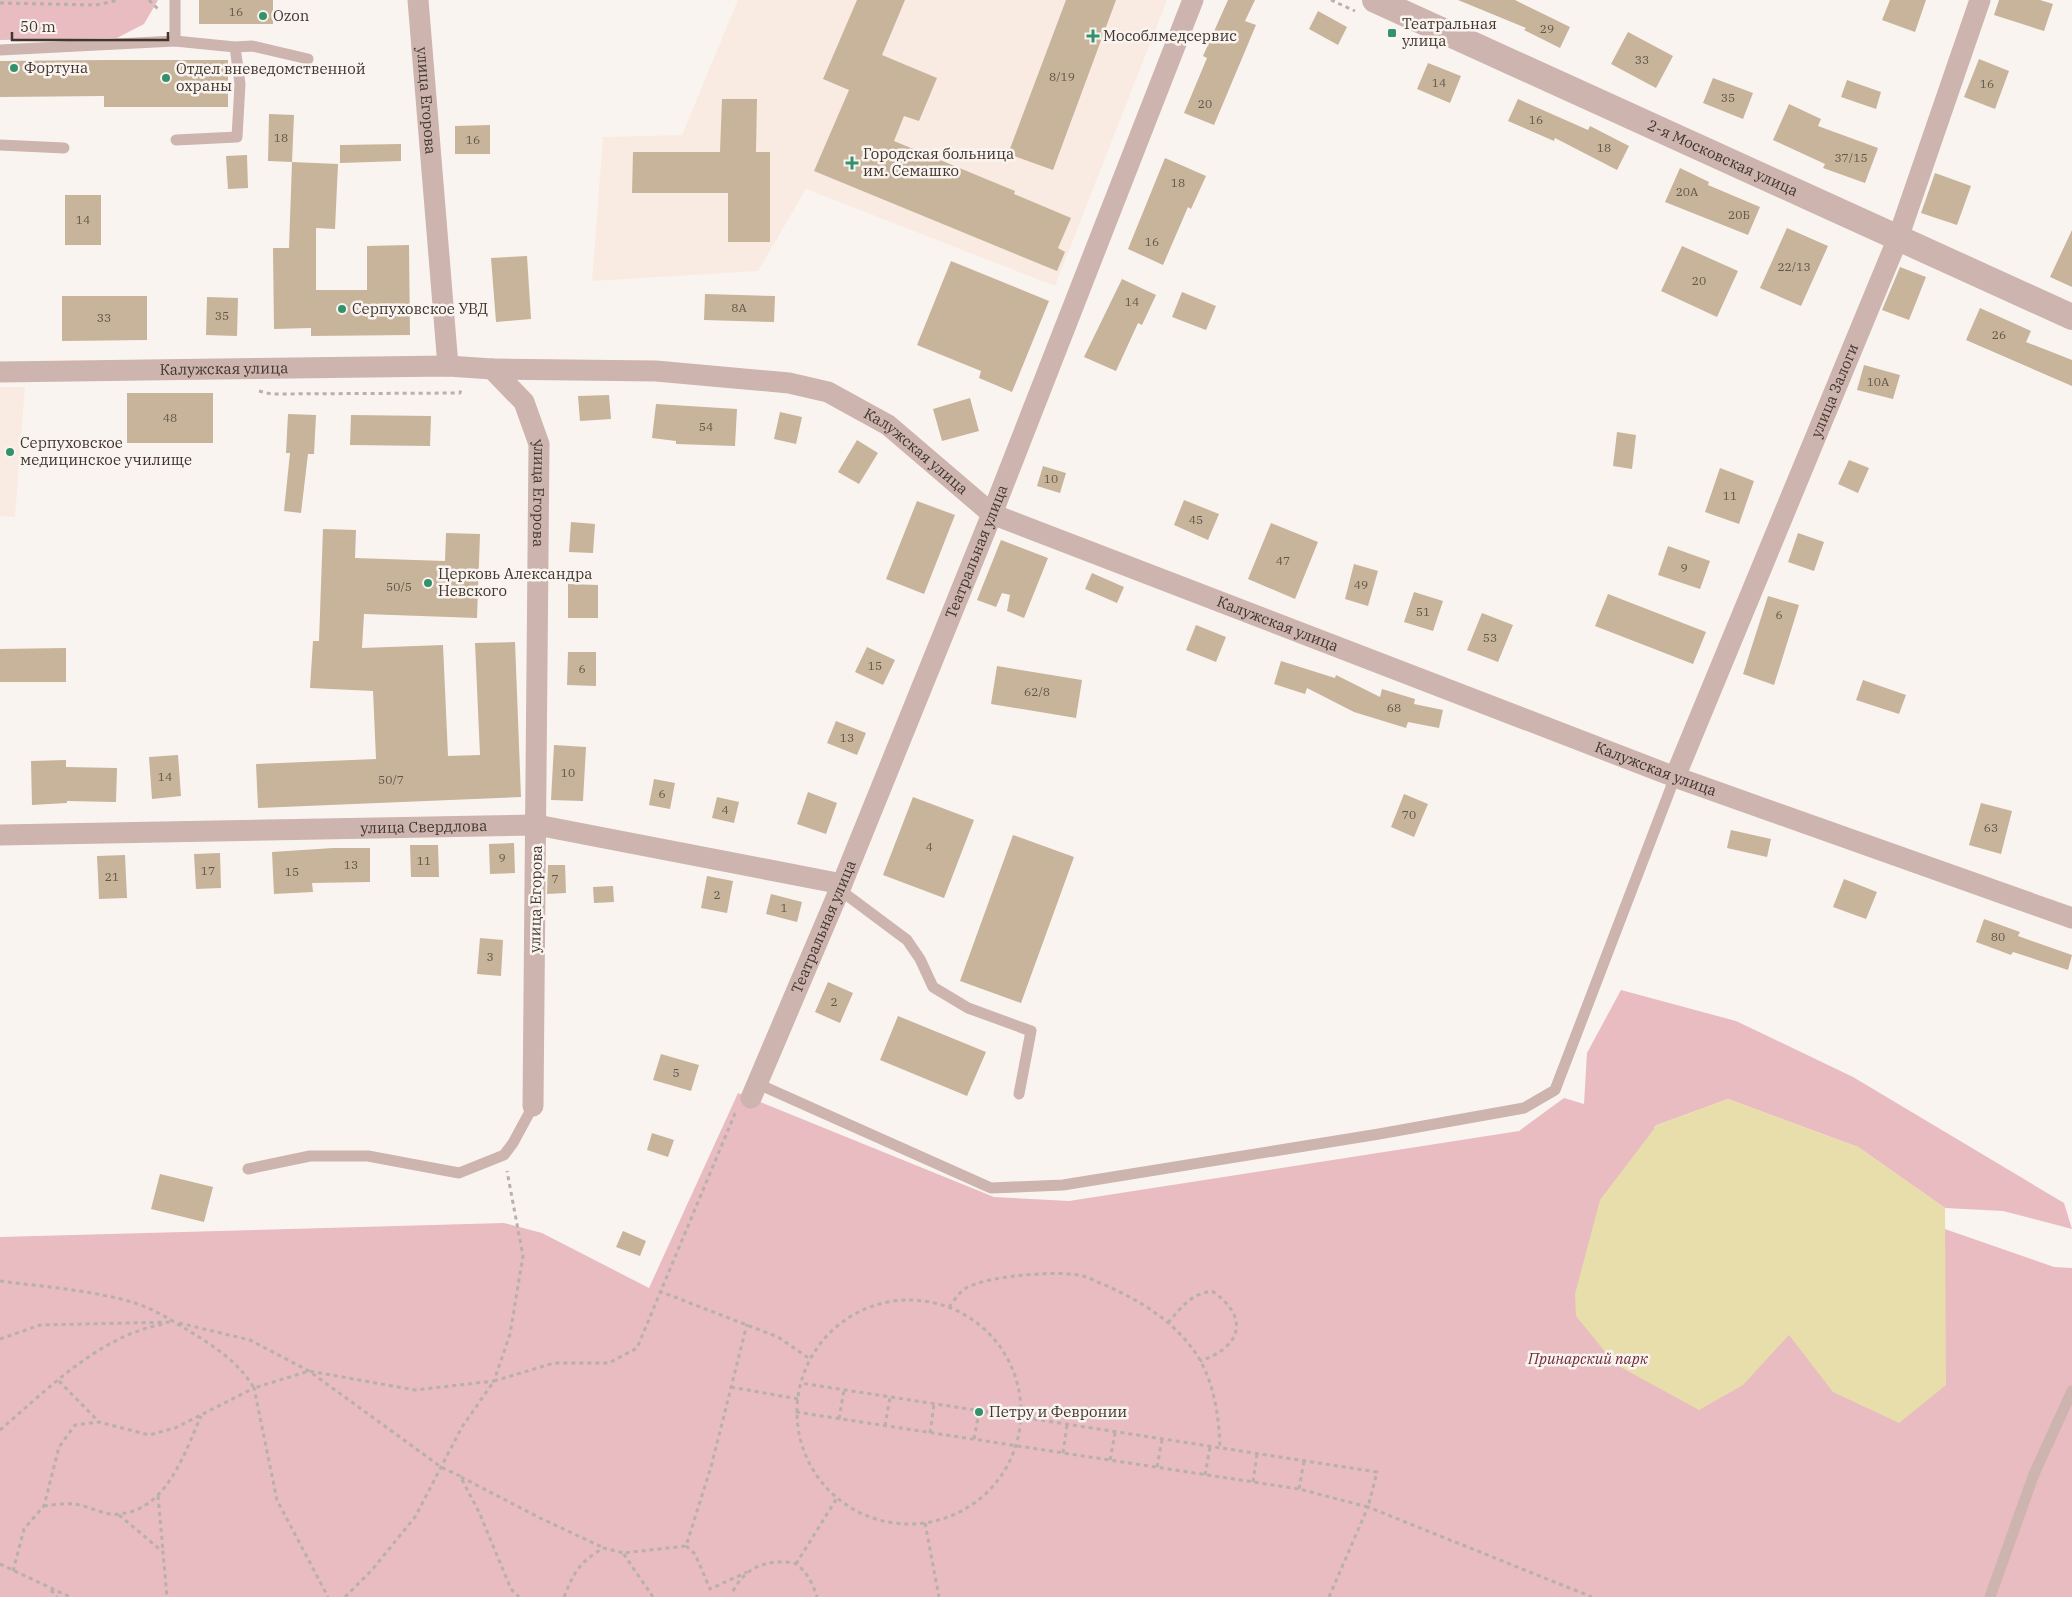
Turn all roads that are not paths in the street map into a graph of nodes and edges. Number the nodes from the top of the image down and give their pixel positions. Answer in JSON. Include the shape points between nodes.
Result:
{"nodes":[{"id":1,"x":175,"y":0,"type":"edge"},
{"id":2,"x":418,"y":0,"type":"edge"},
{"id":3,"x":1193,"y":0,"type":"edge"},
{"id":4,"x":1375,"y":0,"type":"edge"},
{"id":5,"x":1980,"y":0,"type":"edge"},
{"id":6,"x":175,"y":41,"type":"junction"},
{"id":7,"x":235,"y":47,"type":"junction"},
{"id":8,"x":0,"y":50,"type":"edge"},
{"id":9,"x":308,"y":59,"type":"dead end"},
{"id":10,"x":176,"y":140,"type":"dead end"},
{"id":11,"x":0,"y":145,"type":"edge"},
{"id":12,"x":64,"y":148,"type":"dead end"},
{"id":13,"x":1898,"y":238,"type":"junction"},
{"id":14,"x":2072,"y":317,"type":"edge"},
{"id":15,"x":455,"y":367,"type":"junction"},
{"id":16,"x":492,"y":369,"type":"junction"},
{"id":17,"x":0,"y":372,"type":"edge"},
{"id":18,"x":992,"y":514,"type":"junction"},
{"id":19,"x":1675,"y":777,"type":"junction"},
{"id":20,"x":537,"y":825,"type":"junction"},
{"id":21,"x":0,"y":835,"type":"edge"},
{"id":22,"x":841,"y":887,"type":"junction"},
{"id":23,"x":2072,"y":918,"type":"edge"},
{"id":24,"x":755,"y":1091,"type":"joint"},
{"id":25,"x":1019,"y":1094,"type":"dead end"},
{"id":26,"x":533,"y":1106,"type":"joint"},
{"id":27,"x":248,"y":1170,"type":"dead end"},
{"id":28,"x":2072,"y":1391,"type":"edge"},
{"id":29,"x":1990,"y":1597,"type":"edge"}],
"edges":[{"from":1,"to":6,"type":"lane"},
{"from":2,"to":15,"type":"street","name":"улица Егорова"},
{"from":3,"to":18,"type":"street","name":"Театральная улица"},
{"from":4,"to":13,"type":"street","name":"2-я Московская улица"},
{"from":5,"to":13,"type":"street","name":"улица Залоги"},
{"from":6,"to":7,"type":"lane"},
{"from":6,"to":8,"type":"lane"},
{"from":7,"to":9,"type":"lane","via":[[252,46]]},
{"from":7,"to":10,"type":"lane","via":[[240,84],[237,137]]},
{"from":11,"to":12,"type":"lane"},
{"from":13,"to":14,"type":"street","name":"2-я Московская улица"},
{"from":13,"to":19,"type":"street","name":"улица Залоги"},
{"from":15,"to":16,"type":"street"},
{"from":15,"to":17,"type":"street","name":"Калужская улица"},
{"from":16,"to":18,"type":"street","name":"Калужская улица","via":[[656,371],[789,384],[828,392],[888,425]]},
{"from":16,"to":20,"type":"street","name":"улица Егорова","via":[[524,402],[539,444]]},
{"from":18,"to":19,"type":"street","name":"Калужская улица"},
{"from":18,"to":22,"type":"street","name":"Театральная улица"},
{"from":19,"to":23,"type":"street","name":"Калужская улица"},
{"from":19,"to":24,"type":"lane","via":[[1555,1090],[1524,1108],[1063,1186],[991,1188]]},
{"from":20,"to":21,"type":"street","name":"улица Свердлова"},
{"from":20,"to":22,"type":"street","name":"улица Свердлова"},
{"from":20,"to":26,"type":"street","name":"улица Егорова"},
{"from":22,"to":24,"type":"street","name":"Театральная улица"},
{"from":22,"to":25,"type":"lane","via":[[907,940],[933,987],[968,1008],[1032,1031]]},
{"from":26,"to":27,"type":"lane","via":[[504,1156],[459,1173],[368,1156],[310,1156]]},
{"from":28,"to":29,"type":"lane","via":[[2034,1474]]}]}
